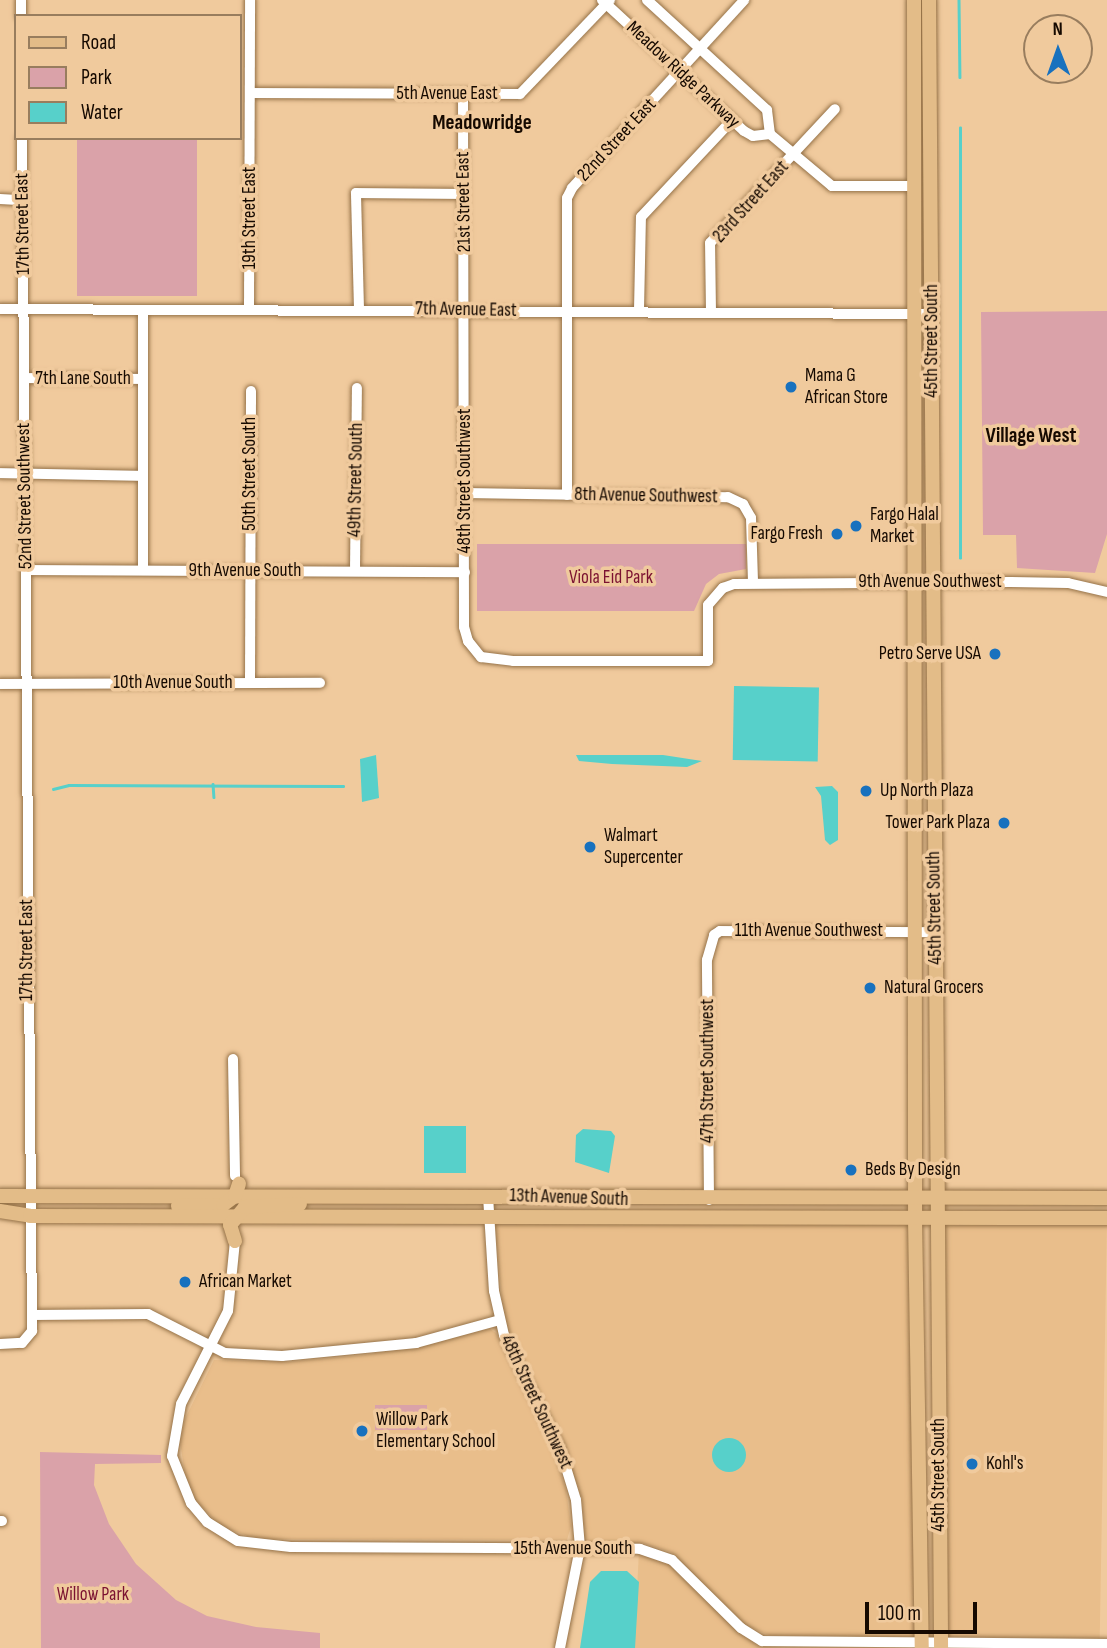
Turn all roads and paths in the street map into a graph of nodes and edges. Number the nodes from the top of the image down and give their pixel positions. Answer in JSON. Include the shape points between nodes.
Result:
{"nodes":[{"id":1,"x":250,"y":0,"type":"edge"},
{"id":2,"x":647,"y":0,"type":"edge"},
{"id":3,"x":744,"y":0,"type":"edge"},
{"id":4,"x":914,"y":0,"type":"edge"},
{"id":5,"x":929,"y":0,"type":"edge"},
{"id":6,"x":606,"y":1,"type":"edge"},
{"id":7,"x":701,"y":49,"type":"junction"},
{"id":8,"x":680,"y":72,"type":"junction"},
{"id":9,"x":250,"y":93,"type":"junction"},
{"id":10,"x":463,"y":94,"type":"junction"},
{"id":11,"x":835,"y":109,"type":"dead end"},
{"id":12,"x":732,"y":120,"type":"junction"},
{"id":13,"x":770,"y":134,"type":"junction"},
{"id":14,"x":22,"y":140,"type":"edge"},
{"id":15,"x":793,"y":156,"type":"junction"},
{"id":16,"x":915,"y":186,"type":"junction"},
{"id":17,"x":463,"y":194,"type":"junction"},
{"id":18,"x":0,"y":199,"type":"edge"},
{"id":19,"x":22,"y":200,"type":"junction"},
{"id":20,"x":0,"y":309,"type":"edge"},
{"id":21,"x":24,"y":309,"type":"junction"},
{"id":22,"x":359,"y":309,"type":"junction"},
{"id":23,"x":248,"y":310,"type":"junction"},
{"id":24,"x":466,"y":310,"type":"junction"},
{"id":25,"x":567,"y":310,"type":"junction"},
{"id":26,"x":639,"y":310,"type":"junction"},
{"id":27,"x":143,"y":311,"type":"junction"},
{"id":28,"x":711,"y":312,"type":"junction"},
{"id":29,"x":915,"y":313,"type":"junction"},
{"id":30,"x":932,"y":314,"type":"junction"},
{"id":31,"x":24,"y":378,"type":"junction"},
{"id":32,"x":143,"y":379,"type":"junction"},
{"id":33,"x":357,"y":388,"type":"dead end"},
{"id":34,"x":251,"y":391,"type":"dead end"},
{"id":35,"x":0,"y":473,"type":"edge"},
{"id":36,"x":26,"y":473,"type":"junction"},
{"id":37,"x":143,"y":475,"type":"junction"},
{"id":38,"x":465,"y":493,"type":"junction"},
{"id":39,"x":567,"y":495,"type":"junction"},
{"id":40,"x":26,"y":570,"type":"junction"},
{"id":41,"x":143,"y":570,"type":"junction"},
{"id":42,"x":250,"y":571,"type":"junction"},
{"id":43,"x":355,"y":571,"type":"junction"},
{"id":44,"x":464,"y":572,"type":"junction"},
{"id":45,"x":914,"y":582,"type":"junction"},
{"id":46,"x":931,"y":582,"type":"junction"},
{"id":47,"x":753,"y":583,"type":"junction"},
{"id":48,"x":1107,"y":591,"type":"edge"},
{"id":49,"x":914,"y":664,"type":"junction"},
{"id":50,"x":27,"y":683,"type":"junction"},
{"id":51,"x":0,"y":684,"type":"edge"},
{"id":52,"x":250,"y":684,"type":"junction"},
{"id":53,"x":320,"y":684,"type":"dead end"},
{"id":54,"x":914,"y":756,"type":"junction"},
{"id":55,"x":932,"y":757,"type":"junction"},
{"id":56,"x":935,"y":849,"type":"junction"},
{"id":57,"x":914,"y":931,"type":"junction"},
{"id":58,"x":935,"y":932,"type":"junction"},
{"id":59,"x":709,"y":943,"type":"joint"},
{"id":60,"x":914,"y":972,"type":"junction"},
{"id":61,"x":914,"y":1030,"type":"junction"},
{"id":62,"x":937,"y":1030,"type":"junction"},
{"id":63,"x":233,"y":1059,"type":"dead end"},
{"id":64,"x":937,"y":1124,"type":"junction"},
{"id":65,"x":236,"y":1185,"type":"junction"},
{"id":66,"x":30,"y":1195,"type":"junction"},
{"id":67,"x":0,"y":1196,"type":"edge"},
{"id":68,"x":332,"y":1196,"type":"junction"},
{"id":69,"x":488,"y":1196,"type":"junction"},
{"id":70,"x":915,"y":1198,"type":"junction"},
{"id":71,"x":939,"y":1198,"type":"junction"},
{"id":72,"x":1107,"y":1198,"type":"edge"},
{"id":73,"x":709,"y":1200,"type":"junction"},
{"id":74,"x":1107,"y":1210,"type":"edge"},
{"id":75,"x":0,"y":1212,"type":"edge"},
{"id":76,"x":30,"y":1216,"type":"junction"},
{"id":77,"x":140,"y":1216,"type":"junction"},
{"id":78,"x":257,"y":1216,"type":"junction"},
{"id":79,"x":488,"y":1216,"type":"junction"},
{"id":80,"x":616,"y":1216,"type":"junction"},
{"id":81,"x":915,"y":1218,"type":"junction"},
{"id":82,"x":939,"y":1218,"type":"junction"},
{"id":83,"x":1043,"y":1218,"type":"junction"},
{"id":84,"x":1107,"y":1218,"type":"edge"},
{"id":85,"x":232,"y":1221,"type":"junction"},
{"id":86,"x":235,"y":1241,"type":"junction"},
{"id":87,"x":917,"y":1310,"type":"junction"},
{"id":88,"x":32,"y":1315,"type":"junction"},
{"id":89,"x":500,"y":1320,"type":"junction"},
{"id":90,"x":0,"y":1344,"type":"edge"},
{"id":91,"x":214,"y":1347,"type":"junction"},
{"id":92,"x":939,"y":1415,"type":"junction"},
{"id":93,"x":919,"y":1416,"type":"junction"},
{"id":94,"x":939,"y":1512,"type":"junction"},
{"id":95,"x":921,"y":1517,"type":"junction"},
{"id":96,"x":580,"y":1548,"type":"junction"},
{"id":97,"x":940,"y":1571,"type":"junction"},
{"id":98,"x":1107,"y":1644,"type":"edge"},
{"id":99,"x":922,"y":1645,"type":"edge"},
{"id":100,"x":941,"y":1645,"type":"edge"},
{"id":101,"x":560,"y":1648,"type":"edge"}],
"edges":[{"from":1,"to":9,"type":"street","name":"19th Street East"},
{"from":2,"to":7,"type":"street","name":"Meadow Ridge Parkway"},
{"from":3,"to":7,"type":"street","name":"22nd Street East"},
{"from":4,"to":16,"type":"main road","name":"45th Street South"},
{"from":5,"to":30,"type":"main road","name":"45th Street South"},
{"from":6,"to":8,"type":"street","name":"Meadow Ridge Parkway"},
{"from":6,"to":10,"type":"street","name":"5th Avenue East","via":[[520,94]]},
{"from":7,"to":8,"type":"street","name":"22nd Street East"},
{"from":7,"to":13,"type":"street","name":"Meadow Ridge Parkway","via":[[767,110]]},
{"from":8,"to":12,"type":"street","name":"Meadow Ridge Parkway"},
{"from":8,"to":25,"type":"street","name":"22nd Street East","via":[[567,198]]},
{"from":9,"to":10,"type":"street","name":"5th Avenue East"},
{"from":9,"to":23,"type":"street","name":"19th Street East"},
{"from":10,"to":17,"type":"street","name":"21st Street East"},
{"from":11,"to":15,"type":"street","name":"23rd Street East"},
{"from":12,"to":13,"type":"street","name":"Meadow Ridge Parkway","via":[[753,136]]},
{"from":12,"to":26,"type":"street","via":[[640,217]]},
{"from":13,"to":15,"type":"street","name":"Meadow Ridge Parkway"},
{"from":14,"to":19,"type":"street","name":"17th Street East"},
{"from":15,"to":16,"type":"street","name":"Meadow Ridge Parkway","via":[[832,186]]},
{"from":15,"to":28,"type":"street","name":"23rd Street East","via":[[710,243]]},
{"from":16,"to":29,"type":"main road","name":"45th Street South"},
{"from":17,"to":22,"type":"street","via":[[356,194]]},
{"from":17,"to":24,"type":"street","name":"21st Street East"},
{"from":18,"to":19,"type":"street"},
{"from":19,"to":21,"type":"street","name":"17th Street East"},
{"from":20,"to":21,"type":"street","name":"7th Avenue East"},
{"from":21,"to":27,"type":"street","name":"7th Avenue East"},
{"from":21,"to":31,"type":"street","name":"52nd Street Southwest"},
{"from":22,"to":23,"type":"street","name":"7th Avenue East"},
{"from":22,"to":24,"type":"street","name":"7th Avenue East"},
{"from":23,"to":27,"type":"street","name":"7th Avenue East"},
{"from":24,"to":25,"type":"street","name":"7th Avenue East"},
{"from":24,"to":38,"type":"street","name":"48th Street Southwest"},
{"from":25,"to":26,"type":"street","name":"7th Avenue East"},
{"from":25,"to":39,"type":"street","name":"22nd Street East"},
{"from":26,"to":28,"type":"street","name":"7th Avenue East"},
{"from":27,"to":32,"type":"street"},
{"from":28,"to":29,"type":"street","name":"7th Avenue East"},
{"from":29,"to":30,"type":"street","name":"7th Avenue East"},
{"from":29,"to":45,"type":"main road","name":"45th Street South"},
{"from":30,"to":46,"type":"main road","name":"45th Street South"},
{"from":31,"to":32,"type":"street","name":"7th Lane South"},
{"from":31,"to":36,"type":"street","name":"52nd Street Southwest"},
{"from":32,"to":37,"type":"street"},
{"from":33,"to":43,"type":"street","name":"49th Street South"},
{"from":34,"to":42,"type":"street","name":"50th Street South"},
{"from":35,"to":36,"type":"street"},
{"from":36,"to":37,"type":"street"},
{"from":36,"to":40,"type":"street","name":"52nd Street Southwest"},
{"from":37,"to":41,"type":"street"},
{"from":38,"to":39,"type":"street","name":"8th Avenue Southwest"},
{"from":38,"to":44,"type":"street","name":"48th Street Southwest"},
{"from":39,"to":47,"type":"street","name":"8th Avenue Southwest","via":[[736,500],[751,518]]},
{"from":40,"to":41,"type":"street","name":"9th Avenue South"},
{"from":40,"to":50,"type":"street","name":"52nd Street Southwest"},
{"from":41,"to":42,"type":"street","name":"9th Avenue South"},
{"from":42,"to":43,"type":"street","name":"9th Avenue South"},
{"from":42,"to":52,"type":"street","name":"50th Street South"},
{"from":43,"to":44,"type":"street","name":"9th Avenue South"},
{"from":44,"to":47,"type":"street","name":"48th Street Southwest","via":[[465,634],[473,650],[502,660],[708,661],[708,605],[723,588]]},
{"from":45,"to":46,"type":"street","name":"9th Avenue Southwest"},
{"from":45,"to":47,"type":"street","name":"9th Avenue Southwest"},
{"from":45,"to":49,"type":"main road","name":"45th Street South"},
{"from":46,"to":48,"type":"street","name":"9th Avenue Southwest","via":[[1068,583]]},
{"from":46,"to":55,"type":"main road","name":"45th Street South"},
{"from":49,"to":54,"type":"main road","name":"45th Street South"},
{"from":49,"to":55,"type":"main road","via":[[919,740]]},
{"from":50,"to":51,"type":"street","name":"10th Avenue South"},
{"from":50,"to":52,"type":"street","name":"10th Avenue South"},
{"from":50,"to":66,"type":"street","name":"17th Street East"},
{"from":52,"to":53,"type":"street","name":"10th Avenue South"},
{"from":54,"to":56,"type":"main road","via":[[925,766],[929,829]]},
{"from":54,"to":57,"type":"main road","name":"45th Street South"},
{"from":55,"to":56,"type":"main road","name":"45th Street South"},
{"from":56,"to":58,"type":"main road","name":"45th Street South"},
{"from":57,"to":58,"type":"street","name":"11th Avenue Southwest"},
{"from":57,"to":59,"type":"street","name":"11th Avenue Southwest","via":[[720,931]]},
{"from":57,"to":60,"type":"main road","name":"45th Street South"},
{"from":58,"to":62,"type":"main road","name":"45th Street South"},
{"from":59,"to":73,"type":"street","name":"47th Street Southwest"},
{"from":60,"to":61,"type":"main road","name":"45th Street South"},
{"from":60,"to":62,"type":"main road","via":[[923,1024]]},
{"from":61,"to":64,"type":"main road","via":[[923,1032],[929,1047]]},
{"from":61,"to":70,"type":"main road","name":"45th Street South"},
{"from":62,"to":64,"type":"main road","name":"45th Street South"},
{"from":63,"to":65,"type":"street"},
{"from":64,"to":71,"type":"main road","name":"45th Street South"},
{"from":65,"to":66,"type":"main road","via":[[212,1195]]},
{"from":65,"to":68,"type":"main road","name":"13th Avenue South","via":[[259,1196]]},
{"from":65,"to":77,"type":"main road","via":[[223,1205],[166,1206]]},
{"from":66,"to":67,"type":"main road"},
{"from":66,"to":76,"type":"street","name":"17th Street East"},
{"from":68,"to":69,"type":"main road","name":"13th Avenue South"},
{"from":68,"to":85,"type":"main road","via":[[296,1205],[251,1206]]},
{"from":69,"to":73,"type":"main road","name":"13th Avenue South"},
{"from":69,"to":79,"type":"street","name":"48th Street Southwest"},
{"from":70,"to":71,"type":"main road","name":"13th Avenue South"},
{"from":70,"to":73,"type":"main road","name":"13th Avenue South"},
{"from":70,"to":81,"type":"main road","name":"45th Street South"},
{"from":71,"to":72,"type":"main road","name":"13th Avenue South"},
{"from":71,"to":82,"type":"main road","name":"45th Street South"},
{"from":73,"to":80,"type":"main road","via":[[706,1208],[698,1210]]},
{"from":74,"to":83,"type":"main road"},
{"from":75,"to":76,"type":"main road"},
{"from":76,"to":77,"type":"main road"},
{"from":76,"to":88,"type":"street","name":"17th Street East"},
{"from":77,"to":85,"type":"main road","name":"13th Avenue South"},
{"from":78,"to":79,"type":"main road","name":"13th Avenue South"},
{"from":78,"to":85,"type":"main road","name":"13th Avenue South"},
{"from":78,"to":86,"type":"main road","via":[[243,1223]]},
{"from":79,"to":80,"type":"main road","name":"13th Avenue South"},
{"from":79,"to":89,"type":"street","name":"48th Street Southwest"},
{"from":80,"to":81,"type":"main road","name":"13th Avenue South"},
{"from":81,"to":82,"type":"main road","name":"13th Avenue South"},
{"from":81,"to":87,"type":"main road","name":"45th Street South"},
{"from":82,"to":83,"type":"main road","name":"13th Avenue South"},
{"from":82,"to":92,"type":"main road","name":"45th Street South"},
{"from":83,"to":84,"type":"main road","name":"13th Avenue South"},
{"from":85,"to":86,"type":"main road"},
{"from":86,"to":91,"type":"street","name":"15th Avenue South","via":[[228,1311]]},
{"from":87,"to":92,"type":"main road","via":[[926,1406]]},
{"from":87,"to":93,"type":"main road","name":"45th Street South"},
{"from":88,"to":90,"type":"street","via":[[27,1341]]},
{"from":88,"to":91,"type":"street","via":[[148,1314]]},
{"from":89,"to":91,"type":"street","via":[[416,1343],[337,1353],[255,1355]]},
{"from":89,"to":96,"type":"street","name":"48th Street Southwest","via":[[565,1460],[576,1500]]},
{"from":91,"to":96,"type":"street","name":"15th Avenue South","via":[[181,1404],[173,1438],[176,1474],[207,1522],[238,1541],[291,1548]]},
{"from":92,"to":94,"type":"main road","name":"45th Street South"},
{"from":93,"to":94,"type":"main road","via":[[932,1429],[934,1500]]},
{"from":93,"to":95,"type":"main road","name":"45th Street South"},
{"from":94,"to":97,"type":"main road","name":"45th Street South"},
{"from":95,"to":97,"type":"main road","via":[[932,1520],[933,1551]]},
{"from":95,"to":99,"type":"main road","name":"45th Street South"},
{"from":96,"to":99,"type":"street","name":"15th Avenue South","via":[[660,1553],[685,1571],[741,1628],[762,1640]]},
{"from":96,"to":101,"type":"street","name":"48th Street Southwest"},
{"from":97,"to":100,"type":"main road","name":"45th Street South"},
{"from":98,"to":100,"type":"street","name":"15th Avenue South"},
{"from":99,"to":100,"type":"street","name":"15th Avenue South"}]}
